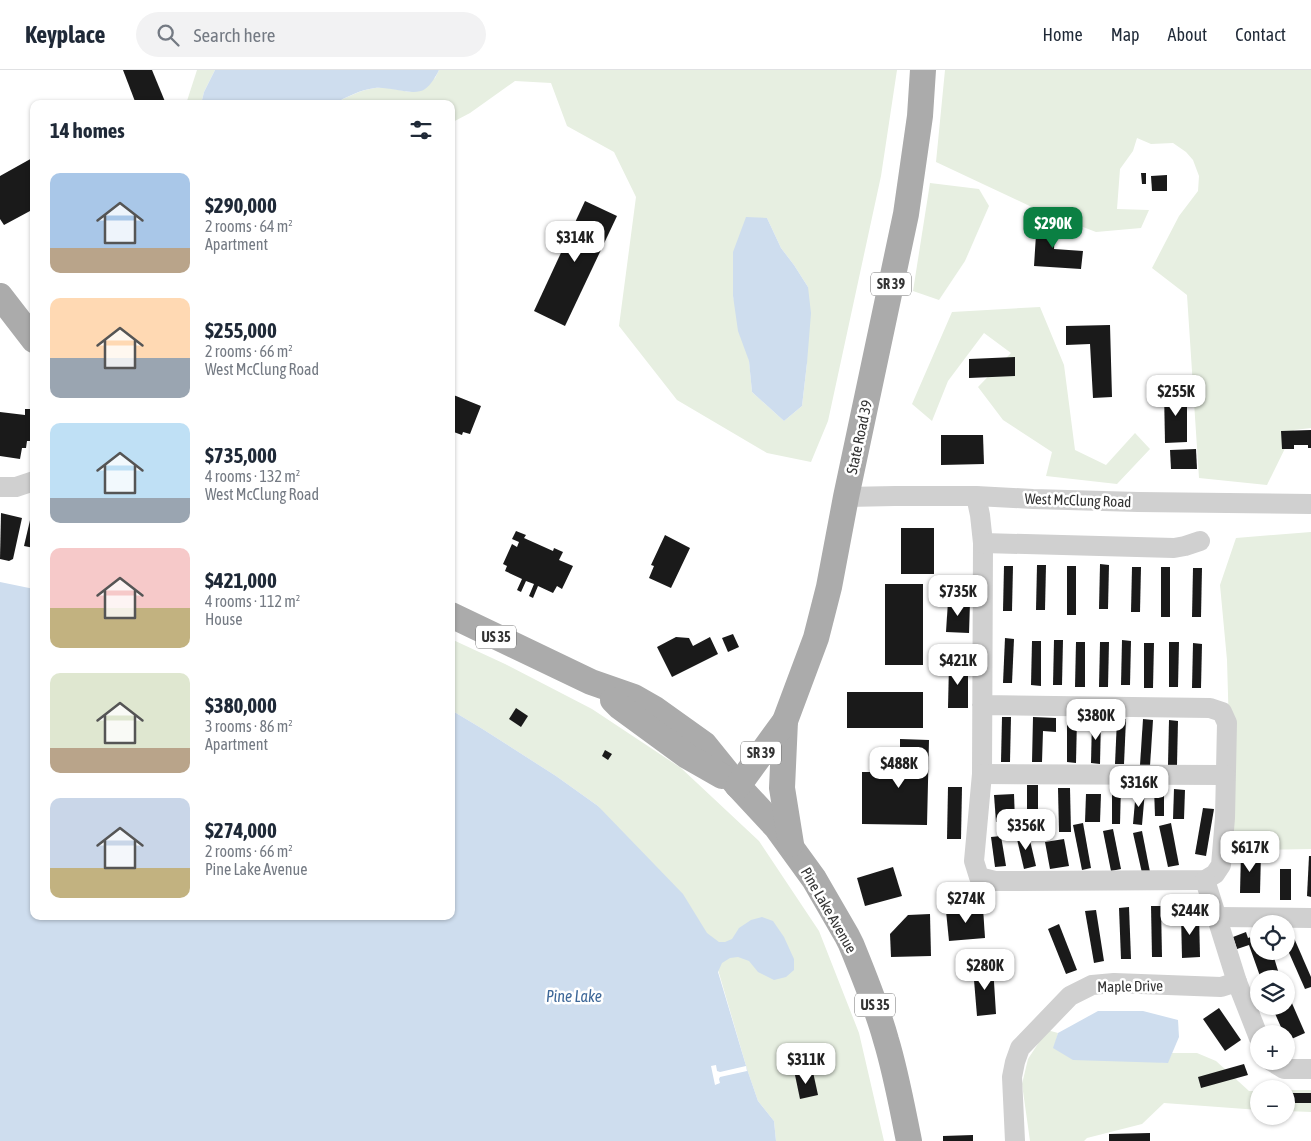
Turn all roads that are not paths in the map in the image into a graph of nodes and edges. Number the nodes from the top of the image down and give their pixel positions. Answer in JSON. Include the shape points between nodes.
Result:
{"nodes":[{"id":1,"x":923,"y":70,"type":"edge"},
{"id":2,"x":0,"y":296,"type":"edge"},
{"id":3,"x":30,"y":335,"type":"edge"},
{"id":4,"x":30,"y":482,"type":"edge"},
{"id":5,"x":0,"y":488,"type":"edge"},
{"id":6,"x":976,"y":496,"type":"junction"},
{"id":7,"x":846,"y":497,"type":"junction"},
{"id":8,"x":1311,"y":504,"type":"edge"},
{"id":9,"x":1200,"y":541,"type":"dead end"},
{"id":10,"x":983,"y":543,"type":"junction"},
{"id":11,"x":455,"y":617,"type":"edge"},
{"id":12,"x":982,"y":705,"type":"junction"},
{"id":13,"x":785,"y":720,"type":"junction"},
{"id":14,"x":982,"y":774,"type":"junction"},
{"id":15,"x":1225,"y":774,"type":"junction"},
{"id":16,"x":738,"y":786,"type":"junction"},
{"id":17,"x":791,"y":847,"type":"junction"},
{"id":18,"x":1205,"y":880,"type":"junction"},
{"id":19,"x":1217,"y":917,"type":"junction"},
{"id":20,"x":1311,"y":918,"type":"edge"},
{"id":21,"x":1237,"y":982,"type":"junction"},
{"id":22,"x":1254,"y":1025,"type":"edge"},
{"id":23,"x":1295,"y":1069,"type":"edge"},
{"id":24,"x":1311,"y":1069,"type":"edge"},
{"id":25,"x":909,"y":1141,"type":"edge"},
{"id":26,"x":1015,"y":1141,"type":"edge"}],
"edges":[{"from":1,"to":7,"type":"main road","name":"State Road 39","number":"SR 39","via":[[906,214]]},
{"from":2,"to":3,"type":"main road"},
{"from":4,"to":5,"type":"street"},
{"from":6,"to":7,"type":"street","name":"West McClung Road"},
{"from":6,"to":8,"type":"street","name":"West McClung Road"},
{"from":6,"to":10,"type":"street"},
{"from":7,"to":13,"type":"main road","name":"State Road 39","number":"SR 39","via":[[816,638]]},
{"from":9,"to":10,"type":"street","via":[[1174,548]]},
{"from":10,"to":12,"type":"street"},
{"from":11,"to":16,"type":"main road","name":"Pine Lake Avenue","number":"US 35","via":[[591,682],[687,756]]},
{"from":12,"to":14,"type":"street"},
{"from":12,"to":15,"type":"street","via":[[1210,708],[1222,712],[1227,724]]},
{"from":13,"to":16,"type":"main road","name":"State Road 39","number":"SR 39"},
{"from":13,"to":17,"type":"main road","via":[[782,788]]},
{"from":14,"to":15,"type":"street"},
{"from":14,"to":18,"type":"street","via":[[974,861],[979,878],[995,881]]},
{"from":15,"to":18,"type":"street","via":[[1226,818],[1221,865]]},
{"from":16,"to":17,"type":"main road","name":"Pine Lake Avenue","number":"US 35"},
{"from":17,"to":25,"type":"main road","name":"Pine Lake Avenue","number":"US 35","via":[[847,936],[873,998]]},
{"from":18,"to":19,"type":"street"},
{"from":19,"to":20,"type":"street"},
{"from":19,"to":21,"type":"street"},
{"from":21,"to":22,"type":"street"},
{"from":21,"to":26,"type":"street","name":"Maple Drive","via":[[1221,987],[1114,983],[1092,986],[1070,996],[1020,1048],[1012,1077]]},
{"from":23,"to":24,"type":"street"}]}
